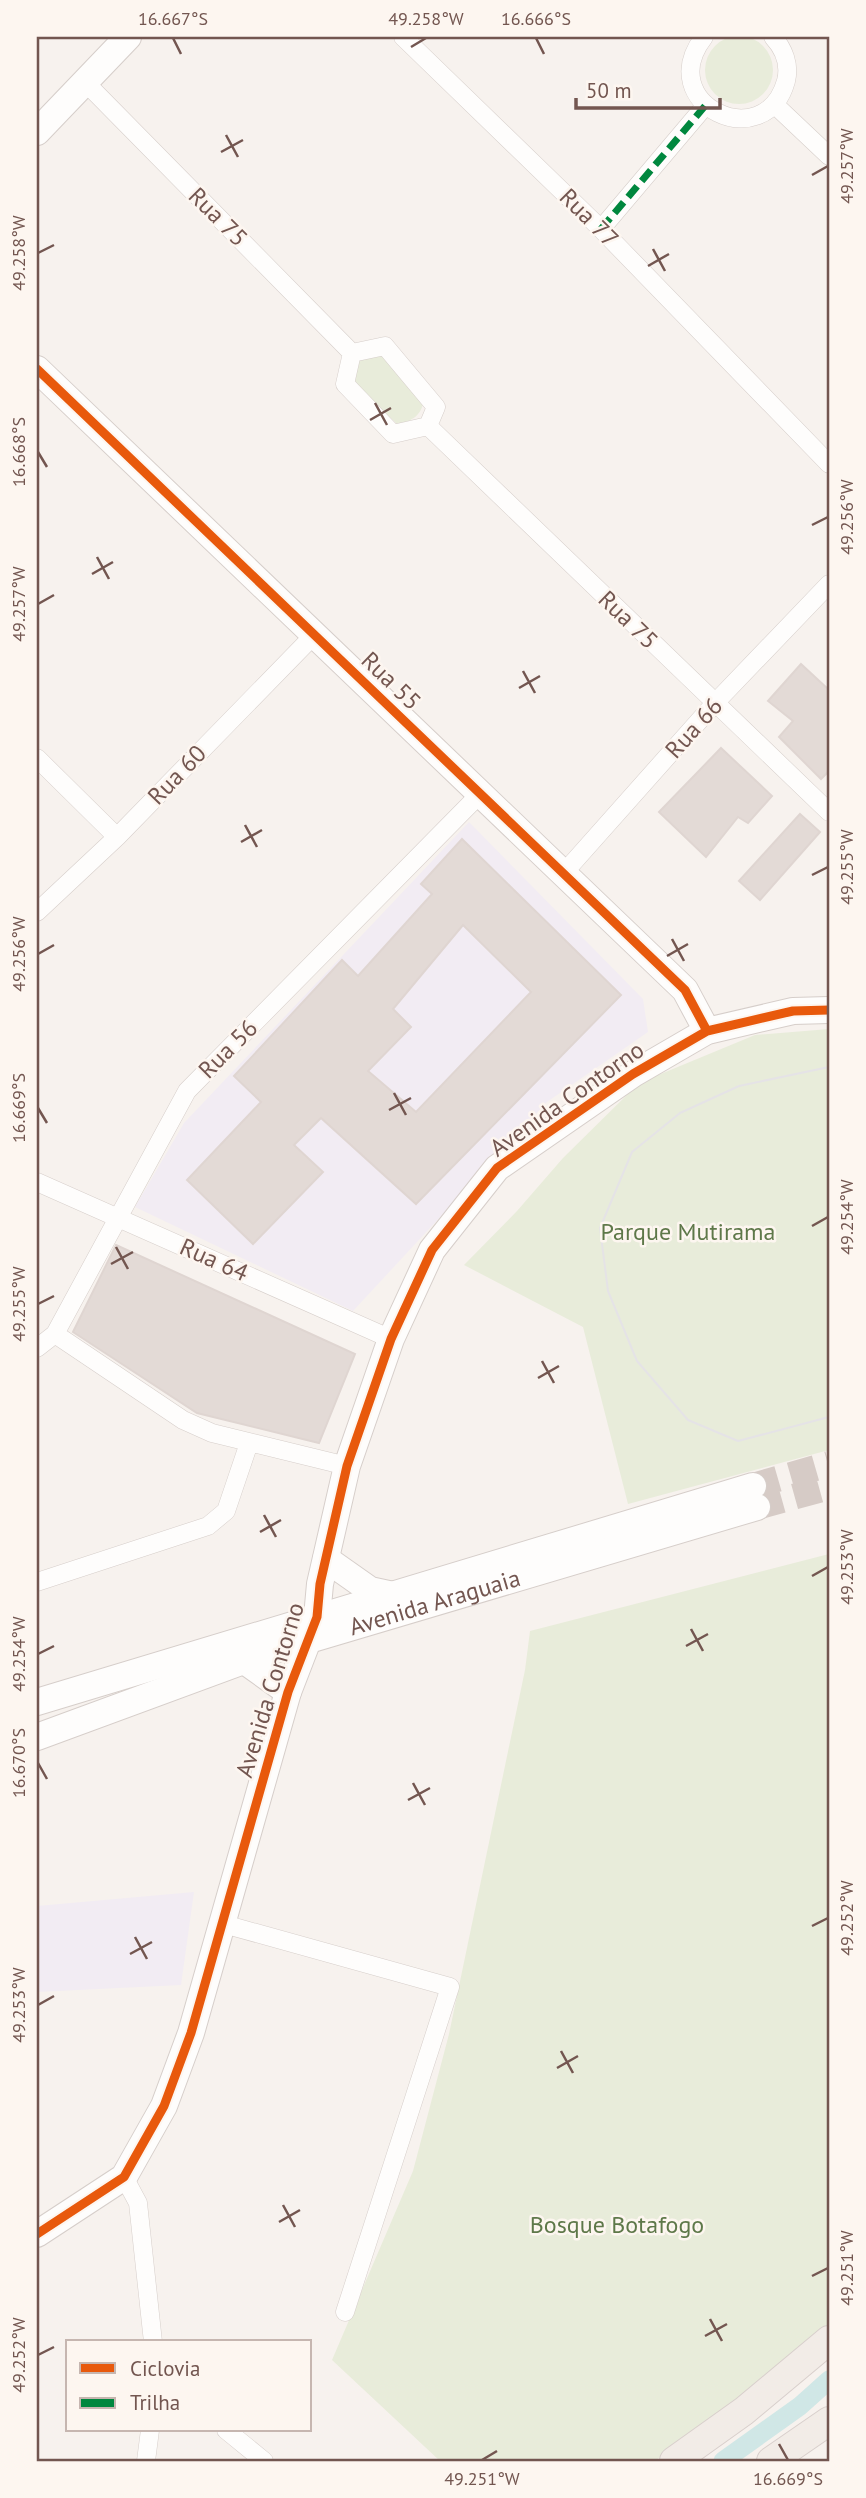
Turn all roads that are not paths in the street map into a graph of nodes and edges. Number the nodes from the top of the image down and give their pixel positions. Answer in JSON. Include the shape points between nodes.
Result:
{"nodes":[{"id":1,"x":128,"y":37,"type":"edge"},
{"id":2,"x":403,"y":37,"type":"edge"},
{"id":3,"x":703,"y":37,"type":"edge"},
{"id":4,"x":773,"y":37,"type":"edge"},
{"id":5,"x":85,"y":82,"type":"junction"},
{"id":6,"x":774,"y":104,"type":"junction"},
{"id":7,"x":705,"y":106,"type":"junction"},
{"id":8,"x":37,"y":132,"type":"edge"},
{"id":9,"x":829,"y":156,"type":"edge"},
{"id":10,"x":601,"y":229,"type":"junction"},
{"id":11,"x":352,"y":353,"type":"junction"},
{"id":12,"x":37,"y":369,"type":"edge"},
{"id":13,"x":428,"y":426,"type":"junction"},
{"id":14,"x":829,"y":464,"type":"edge"},
{"id":15,"x":829,"y":584,"type":"edge"},
{"id":16,"x":315,"y":634,"type":"junction"},
{"id":17,"x":714,"y":704,"type":"junction"},
{"id":18,"x":37,"y":758,"type":"edge"},
{"id":19,"x":480,"y":794,"type":"junction"},
{"id":20,"x":829,"y":812,"type":"edge"},
{"id":21,"x":117,"y":837,"type":"junction"},
{"id":22,"x":562,"y":875,"type":"junction"},
{"id":23,"x":37,"y":912,"type":"edge"},
{"id":24,"x":829,"y":1010,"type":"edge"},
{"id":25,"x":706,"y":1031,"type":"junction"},
{"id":26,"x":37,"y":1182,"type":"edge"},
{"id":27,"x":116,"y":1217,"type":"junction"},
{"id":28,"x":55,"y":1334,"type":"junction"},
{"id":29,"x":391,"y":1339,"type":"junction"},
{"id":30,"x":37,"y":1348,"type":"edge"},
{"id":31,"x":249,"y":1443,"type":"junction"},
{"id":32,"x":347,"y":1466,"type":"junction"},
{"id":33,"x":326,"y":1559,"type":"junction"},
{"id":34,"x":37,"y":1582,"type":"edge"},
{"id":35,"x":393,"y":1595,"type":"junction"},
{"id":36,"x":317,"y":1617,"type":"junction"},
{"id":37,"x":305,"y":1643,"type":"junction"},
{"id":38,"x":246,"y":1662,"type":"junction"},
{"id":39,"x":289,"y":1692,"type":"junction"},
{"id":40,"x":37,"y":1702,"type":"edge"},
{"id":41,"x":37,"y":1737,"type":"edge"},
{"id":42,"x":220,"y":1923,"type":"junction"},
{"id":43,"x":124,"y":2177,"type":"junction"},
{"id":44,"x":37,"y":2234,"type":"edge"},
{"id":45,"x":345,"y":2312,"type":"dead end"},
{"id":46,"x":153,"y":2340,"type":"edge"},
{"id":47,"x":829,"y":2340,"type":"edge"},
{"id":48,"x":829,"y":2421,"type":"edge"},
{"id":49,"x":150,"y":2432,"type":"edge"},
{"id":50,"x":228,"y":2432,"type":"edge"},
{"id":51,"x":146,"y":2461,"type":"edge"},
{"id":52,"x":264,"y":2461,"type":"edge"},
{"id":53,"x":674,"y":2461,"type":"edge"},
{"id":54,"x":771,"y":2461,"type":"edge"}],
"edges":[{"from":1,"to":5,"type":"street"},
{"from":2,"to":10,"type":"street","name":"Rua 77"},
{"from":3,"to":7,"type":"street","via":[[694,50],[691,80]]},
{"from":4,"to":6,"type":"street","via":[[786,60],[787,76]]},
{"from":5,"to":8,"type":"street"},
{"from":5,"to":11,"type":"street","name":"Rua 75"},
{"from":6,"to":7,"type":"street","via":[[748,118],[725,117]]},
{"from":6,"to":9,"type":"street"},
{"from":7,"to":10,"type":"street"},
{"from":10,"to":14,"type":"street","name":"Rua 77"},
{"from":11,"to":13,"type":"street","via":[[385,346],[436,407]]},
{"from":11,"to":13,"type":"street","via":[[345,384],[393,433]]},
{"from":12,"to":16,"type":"street","name":"Rua 55"},
{"from":13,"to":17,"type":"street","name":"Rua 75"},
{"from":15,"to":17,"type":"street","name":"Rua 66"},
{"from":16,"to":19,"type":"street","name":"Rua 55"},
{"from":16,"to":21,"type":"street","name":"Rua 60"},
{"from":17,"to":20,"type":"street","name":"Rua 75"},
{"from":17,"to":22,"type":"street","name":"Rua 66"},
{"from":18,"to":21,"type":"street"},
{"from":19,"to":22,"type":"street","name":"Rua 55"},
{"from":19,"to":27,"type":"street","name":"Rua 56","via":[[187,1091]]},
{"from":21,"to":23,"type":"street","name":"Rua 60"},
{"from":22,"to":25,"type":"street","name":"Rua 55","via":[[685,990]]},
{"from":24,"to":25,"type":"street","name":"Avenida Contorno","via":[[793,1011]]},
{"from":25,"to":29,"type":"street","name":"Avenida Contorno","via":[[632,1074],[497,1168],[432,1250]]},
{"from":26,"to":27,"type":"street","name":"Rua 64"},
{"from":27,"to":28,"type":"street","name":"Rua 56"},
{"from":27,"to":29,"type":"street","name":"Rua 64"},
{"from":28,"to":30,"type":"street","name":"Rua 56"},
{"from":28,"to":31,"type":"street","via":[[183,1420]]},
{"from":29,"to":32,"type":"street","name":"Avenida Contorno"},
{"from":31,"to":32,"type":"street"},
{"from":31,"to":34,"type":"street","via":[[226,1511],[208,1526]]},
{"from":32,"to":33,"type":"street","name":"Avenida Contorno"},
{"from":33,"to":35,"type":"street","via":[[370,1590]]},
{"from":33,"to":36,"type":"street","name":"Avenida Contorno"},
{"from":35,"to":36,"type":"street","name":"Avenida Araguaia"},
{"from":35,"to":37,"type":"street","name":"Avenida Araguaia","via":[[755,1496]]},
{"from":36,"to":37,"type":"street","name":"Avenida Contorno"},
{"from":36,"to":40,"type":"street","name":"Avenida Araguaia"},
{"from":37,"to":38,"type":"street","name":"Avenida Araguaia"},
{"from":37,"to":39,"type":"street","name":"Avenida Contorno"},
{"from":38,"to":39,"type":"street"},
{"from":38,"to":41,"type":"street","name":"Avenida Araguaia"},
{"from":39,"to":42,"type":"street","name":"Avenida Contorno"},
{"from":42,"to":43,"type":"street","name":"Avenida Contorno","via":[[191,2033],[164,2106]]},
{"from":42,"to":45,"type":"street","via":[[450,1987]]},
{"from":43,"to":44,"type":"street","name":"Avenida Contorno"},
{"from":43,"to":46,"type":"street","via":[[138,2203]]},
{"from":47,"to":53,"type":"main road","via":[[744,2411]]},
{"from":48,"to":54,"type":"main road"},
{"from":49,"to":51,"type":"street"},
{"from":50,"to":52,"type":"street"}]}
